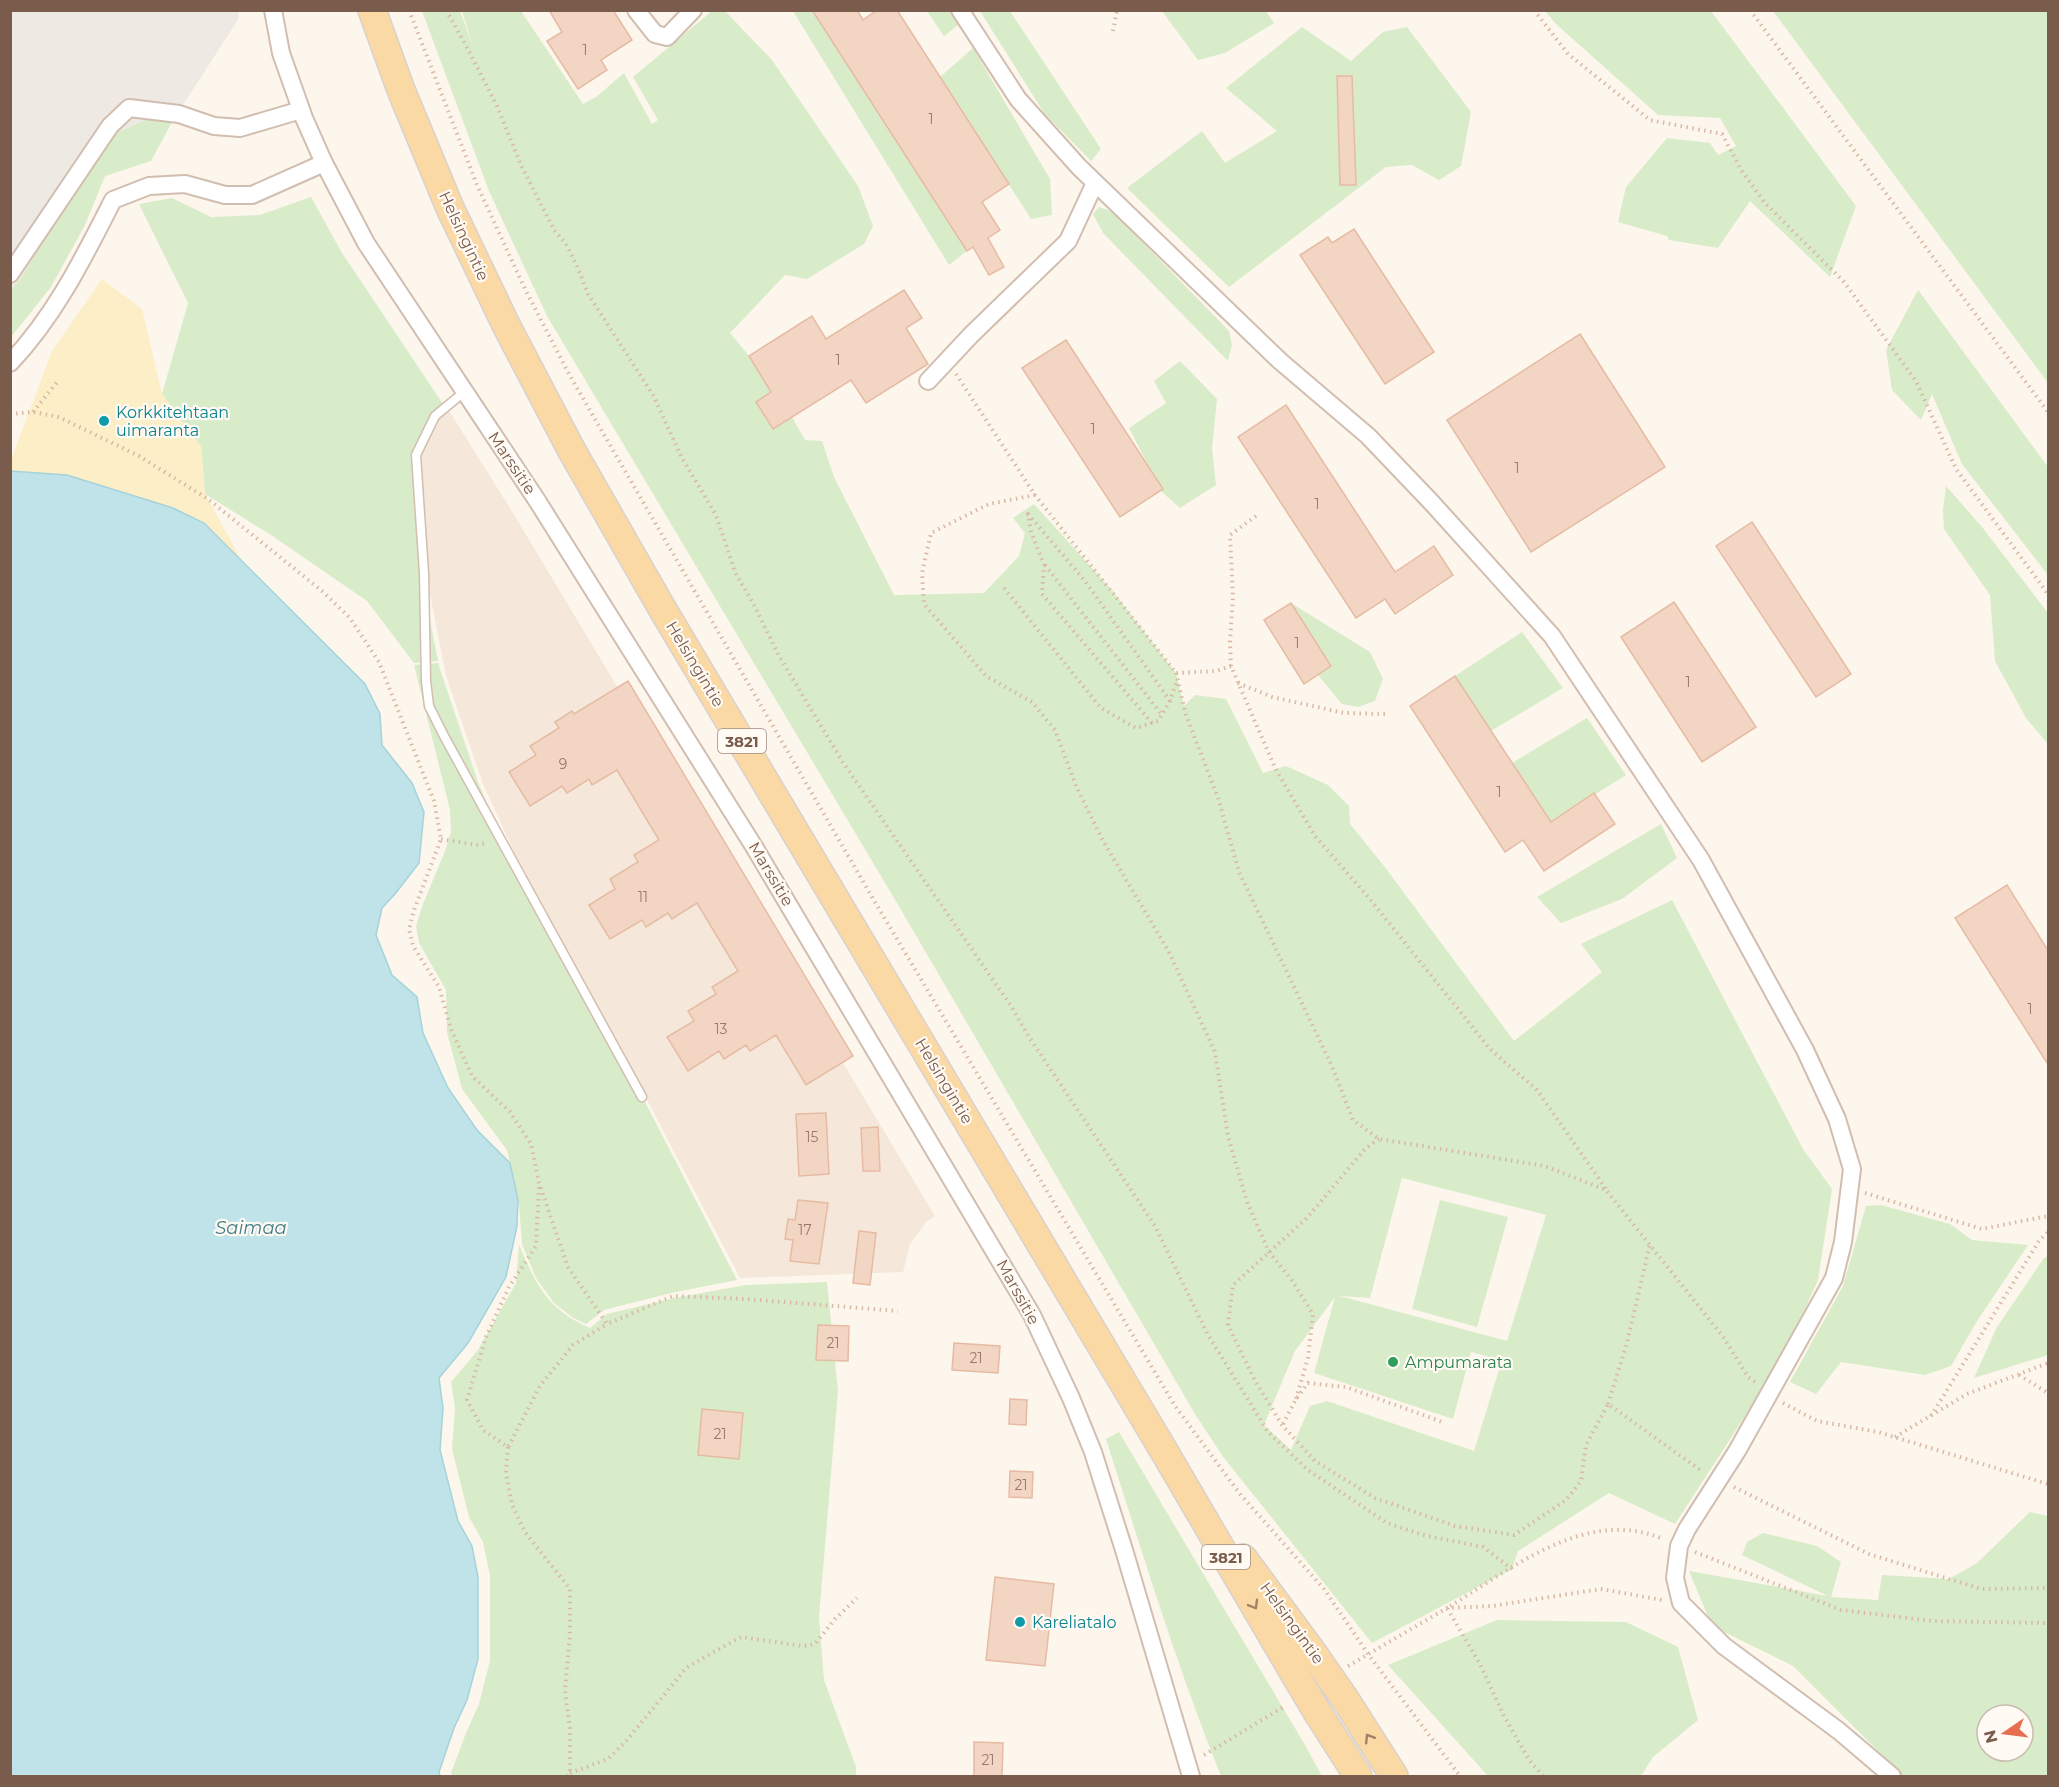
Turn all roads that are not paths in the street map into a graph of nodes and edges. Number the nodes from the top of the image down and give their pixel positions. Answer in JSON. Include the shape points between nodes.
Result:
{"nodes":[{"id":1,"x":273,"y":10,"type":"edge"},
{"id":2,"x":372,"y":10,"type":"edge"},
{"id":3,"x":636,"y":10,"type":"edge"},
{"id":4,"x":693,"y":10,"type":"edge"},
{"id":5,"x":960,"y":10,"type":"edge"},
{"id":6,"x":301,"y":110,"type":"junction"},
{"id":7,"x":324,"y":163,"type":"junction"},
{"id":8,"x":1095,"y":183,"type":"junction"},
{"id":9,"x":10,"y":274,"type":"edge"},
{"id":10,"x":10,"y":363,"type":"edge"},
{"id":11,"x":927,"y":381,"type":"dead end"},
{"id":12,"x":464,"y":392,"type":"junction"},
{"id":13,"x":642,"y":1097,"type":"dead end"},
{"id":14,"x":1161,"y":1446,"type":"junction"},
{"id":15,"x":1191,"y":1776,"type":"edge"},
{"id":16,"x":1358,"y":1776,"type":"edge"},
{"id":17,"x":1394,"y":1776,"type":"edge"},
{"id":18,"x":1892,"y":1776,"type":"edge"}],
"edges":[{"from":1,"to":6,"type":"street","name":"Marssitie","via":[[281,53]]},
{"from":2,"to":14,"type":"main road","name":"Helsingintie","number":"3821","via":[[450,208],[572,452]]},
{"from":3,"to":4,"type":"street","via":[[654,34],[667,37]]},
{"from":5,"to":8,"type":"street","via":[[1018,99]]},
{"from":6,"to":7,"type":"street","name":"Marssitie"},
{"from":6,"to":9,"type":"street","via":[[240,128],[129,108],[110,126]]},
{"from":7,"to":10,"type":"street","via":[[252,195],[225,195],[185,184],[149,186],[113,200],[58,300]]},
{"from":7,"to":12,"type":"street","name":"Marssitie","via":[[366,243]]},
{"from":8,"to":11,"type":"street","via":[[1068,241]]},
{"from":8,"to":18,"type":"street","via":[[1280,361],[1368,436],[1552,636],[1701,860],[1794,1030],[1837,1119],[1852,1169],[1843,1242],[1834,1278],[1803,1337],[1679,1546],[1675,1578],[1681,1603],[1724,1646],[1839,1731]]},
{"from":12,"to":13,"type":"lane","via":[[435,416],[416,454],[429,706]]},
{"from":12,"to":15,"type":"street","name":"Marssitie","via":[[538,502],[753,845],[1032,1314],[1093,1452]]},
{"from":14,"to":16,"type":"main road","name":"Helsingintie","number":"3821","one_way":true,"bridge":true},
{"from":17,"to":14,"type":"main road","name":"Helsingintie","number":"3821","one_way":true,"bridge":true,"via":[[1313,1653]]}]}
